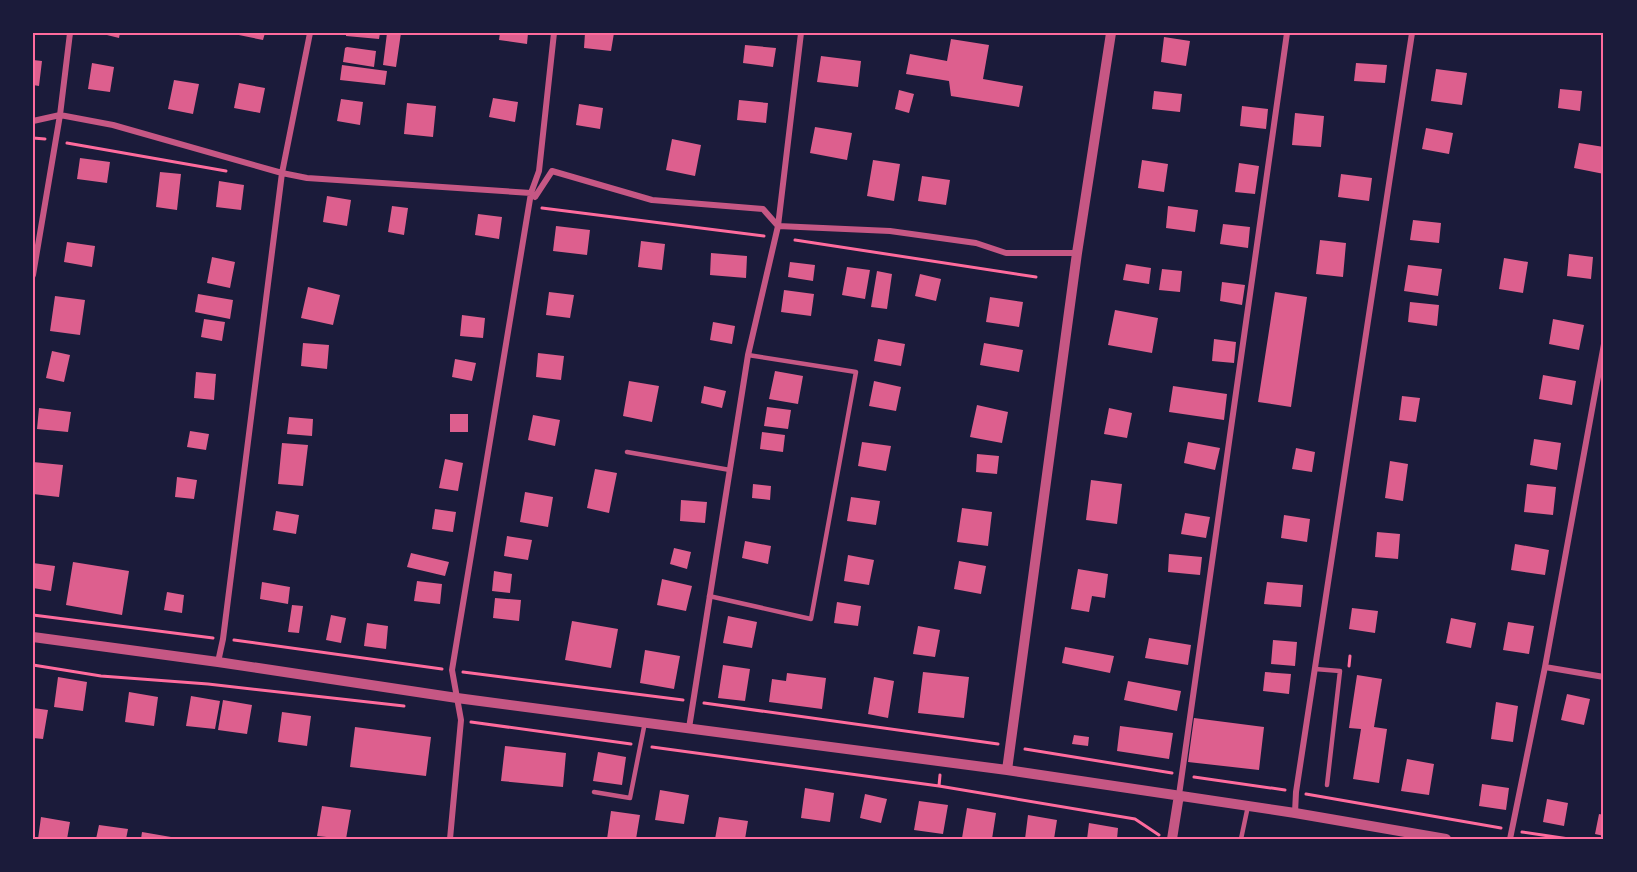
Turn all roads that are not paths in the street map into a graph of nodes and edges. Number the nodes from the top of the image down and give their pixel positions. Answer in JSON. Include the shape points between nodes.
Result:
{"nodes":[{"id":1,"x":70,"y":33,"type":"edge"},
{"id":2,"x":310,"y":33,"type":"edge"},
{"id":3,"x":554,"y":33,"type":"edge"},
{"id":4,"x":801,"y":33,"type":"edge"},
{"id":5,"x":1111,"y":33,"type":"edge"},
{"id":6,"x":1287,"y":33,"type":"edge"},
{"id":7,"x":1412,"y":33,"type":"edge"},
{"id":8,"x":60,"y":116,"type":"junction"},
{"id":9,"x":33,"y":121,"type":"edge"},
{"id":10,"x":282,"y":173,"type":"junction"},
{"id":11,"x":531,"y":193,"type":"junction"},
{"id":12,"x":778,"y":226,"type":"junction"},
{"id":13,"x":1077,"y":253,"type":"junction"},
{"id":14,"x":33,"y":275,"type":"edge"},
{"id":15,"x":1604,"y":344,"type":"edge"},
{"id":16,"x":748,"y":355,"type":"junction"},
{"id":17,"x":627,"y":452,"type":"dead end"},
{"id":18,"x":729,"y":471,"type":"junction"},
{"id":19,"x":710,"y":596,"type":"junction"},
{"id":20,"x":33,"y":637,"type":"edge"},
{"id":21,"x":218,"y":662,"type":"junction"},
{"id":22,"x":1545,"y":667,"type":"junction"},
{"id":23,"x":1315,"y":669,"type":"junction"},
{"id":24,"x":1604,"y":677,"type":"edge"},
{"id":25,"x":457,"y":698,"type":"junction"},
{"id":26,"x":645,"y":722,"type":"junction"},
{"id":27,"x":690,"y":728,"type":"junction"},
{"id":28,"x":1007,"y":770,"type":"junction"},
{"id":29,"x":1327,"y":785,"type":"dead end"},
{"id":30,"x":594,"y":792,"type":"dead end"},
{"id":31,"x":1179,"y":795,"type":"junction"},
{"id":32,"x":1248,"y":806,"type":"junction"},
{"id":33,"x":1295,"y":813,"type":"junction"},
{"id":34,"x":1167,"y":838,"type":"edge"},
{"id":35,"x":450,"y":839,"type":"edge"},
{"id":36,"x":1240,"y":839,"type":"edge"},
{"id":37,"x":1446,"y":839,"type":"edge"},
{"id":38,"x":1510,"y":839,"type":"edge"}],
"edges":[{"from":1,"to":8,"type":"street"},
{"from":2,"to":10,"type":"street"},
{"from":3,"to":11,"type":"street","via":[[539,171]]},
{"from":4,"to":12,"type":"street"},
{"from":5,"to":13,"type":"street"},
{"from":6,"to":31,"type":"street"},
{"from":7,"to":23,"type":"street"},
{"from":8,"to":9,"type":"street"},
{"from":8,"to":10,"type":"street","via":[[113,125]]},
{"from":8,"to":14,"type":"street"},
{"from":10,"to":11,"type":"street"},
{"from":10,"to":21,"type":"street"},
{"from":11,"to":12,"type":"street","via":[[535,197],[552,171],[652,200],[763,209]]},
{"from":11,"to":25,"type":"street","via":[[452,670]]},
{"from":12,"to":13,"type":"street","via":[[890,231],[976,243],[1006,253]]},
{"from":12,"to":16,"type":"street"},
{"from":13,"to":28,"type":"street"},
{"from":15,"to":22,"type":"street"},
{"from":16,"to":18,"type":"street"},
{"from":16,"to":19,"type":"lane","via":[[856,372],[811,618]]},
{"from":17,"to":18,"type":"lane"},
{"from":18,"to":19,"type":"street"},
{"from":19,"to":27,"type":"street"},
{"from":20,"to":21,"type":"street"},
{"from":21,"to":25,"type":"street"},
{"from":22,"to":24,"type":"street"},
{"from":22,"to":38,"type":"street"},
{"from":23,"to":29,"type":"lane","via":[[1340,671]]},
{"from":23,"to":33,"type":"street"},
{"from":25,"to":26,"type":"street"},
{"from":25,"to":35,"type":"street","via":[[461,720]]},
{"from":26,"to":27,"type":"street"},
{"from":26,"to":30,"type":"lane","via":[[630,798]]},
{"from":27,"to":28,"type":"street"},
{"from":28,"to":31,"type":"street"},
{"from":31,"to":32,"type":"street"},
{"from":31,"to":34,"type":"street"},
{"from":32,"to":33,"type":"street"},
{"from":32,"to":36,"type":"lane"},
{"from":33,"to":37,"type":"street"}]}
